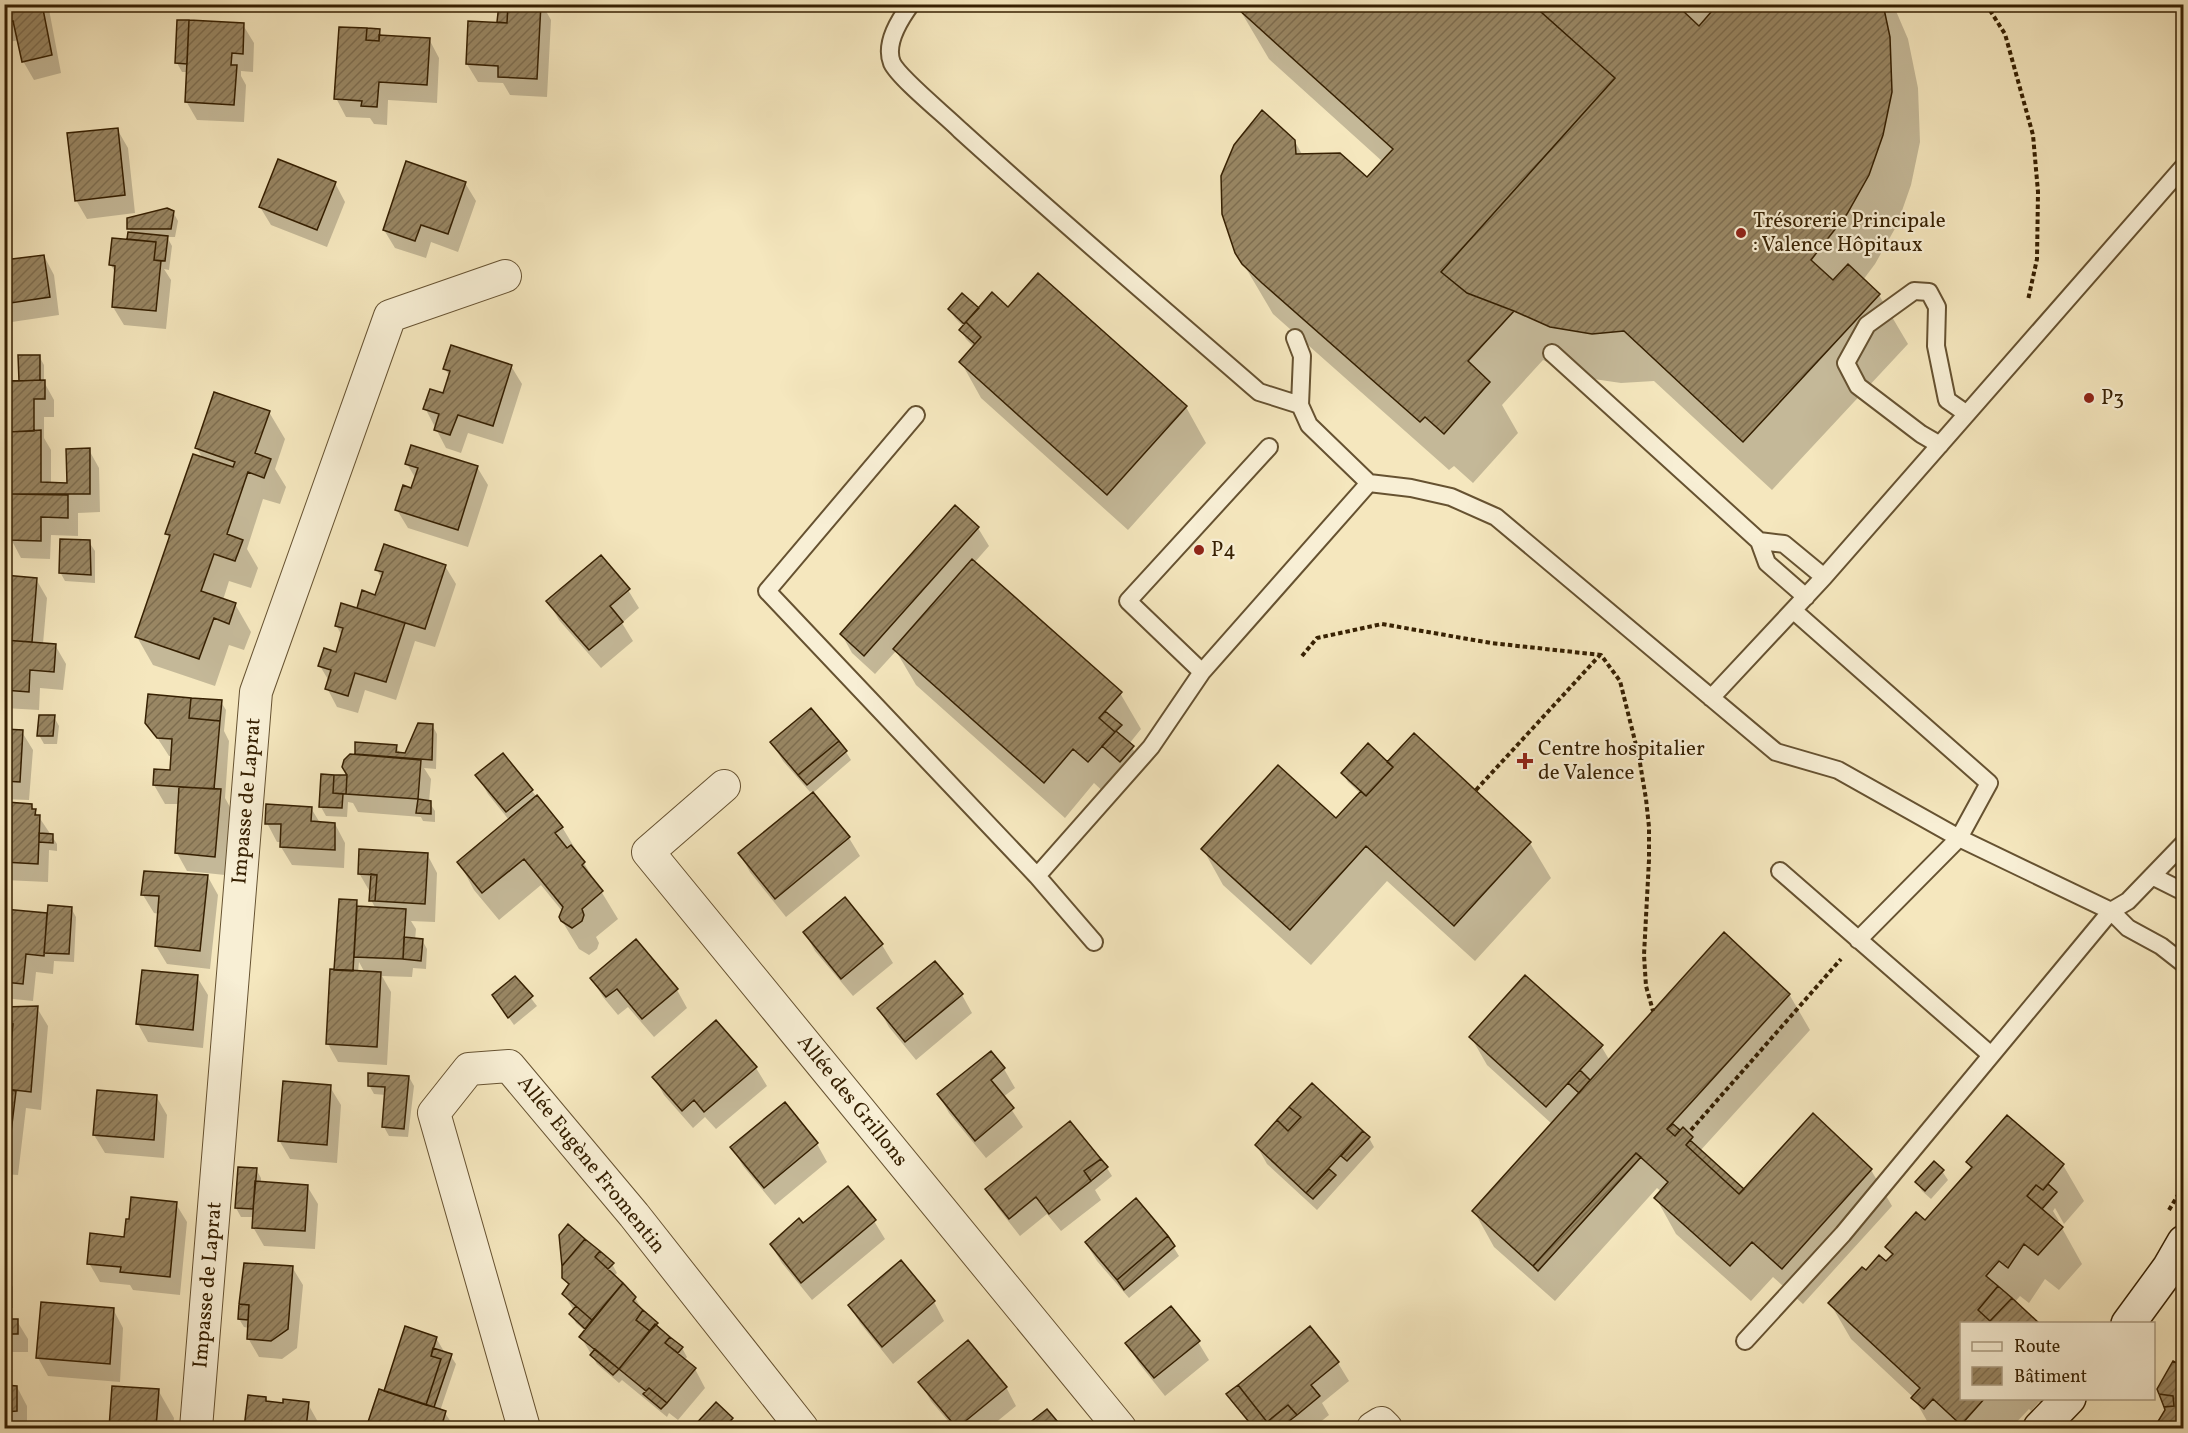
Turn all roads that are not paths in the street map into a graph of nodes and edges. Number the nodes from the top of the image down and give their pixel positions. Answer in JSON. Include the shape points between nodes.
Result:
{"nodes":[{"id":1,"x":911,"y":4,"type":"edge"},
{"id":2,"x":2184,"y":166,"type":"edge"},
{"id":3,"x":505,"y":276,"type":"dead end"},
{"id":4,"x":1295,"y":338,"type":"dead end"},
{"id":5,"x":1552,"y":353,"type":"dead end"},
{"id":6,"x":1300,"y":405,"type":"junction"},
{"id":7,"x":1966,"y":414,"type":"junction"},
{"id":8,"x":916,"y":415,"type":"dead end"},
{"id":9,"x":1940,"y":445,"type":"junction"},
{"id":10,"x":1269,"y":447,"type":"dead end"},
{"id":11,"x":1369,"y":483,"type":"junction"},
{"id":12,"x":1759,"y":542,"type":"junction"},
{"id":13,"x":1824,"y":577,"type":"junction"},
{"id":14,"x":1806,"y":597,"type":"junction"},
{"id":15,"x":1794,"y":611,"type":"junction"},
{"id":16,"x":1202,"y":672,"type":"junction"},
{"id":17,"x":1711,"y":698,"type":"junction"},
{"id":18,"x":724,"y":786,"type":"dead end"},
{"id":19,"x":1959,"y":838,"type":"junction"},
{"id":20,"x":2184,"y":843,"type":"edge"},
{"id":21,"x":1780,"y":871,"type":"dead end"},
{"id":22,"x":1037,"y":876,"type":"junction"},
{"id":23,"x":2152,"y":876,"type":"junction"},
{"id":24,"x":2184,"y":892,"type":"edge"},
{"id":25,"x":2111,"y":911,"type":"junction"},
{"id":26,"x":1858,"y":940,"type":"junction"},
{"id":27,"x":1094,"y":942,"type":"dead end"},
{"id":28,"x":2184,"y":964,"type":"edge"},
{"id":29,"x":1991,"y":1055,"type":"junction"},
{"id":30,"x":2184,"y":1242,"type":"edge"},
{"id":31,"x":2129,"y":1322,"type":"edge"},
{"id":32,"x":1745,"y":1341,"type":"dead end"},
{"id":33,"x":2067,"y":1400,"type":"edge"},
{"id":34,"x":196,"y":1428,"type":"edge"},
{"id":35,"x":524,"y":1428,"type":"edge"},
{"id":36,"x":802,"y":1428,"type":"edge"},
{"id":37,"x":1120,"y":1428,"type":"edge"},
{"id":38,"x":1373,"y":1428,"type":"edge"},
{"id":39,"x":1386,"y":1428,"type":"edge"},
{"id":40,"x":2040,"y":1428,"type":"edge"}],
"edges":[{"from":1,"to":6,"type":"lane","via":[[899,20],[890,47],[892,63],[911,84],[1259,392]]},
{"from":2,"to":7,"type":"lane"},
{"from":3,"to":34,"type":"street","name":"Impasse de Laprat","via":[[390,316],[256,692]]},
{"from":4,"to":6,"type":"lane","via":[[1302,356]]},
{"from":5,"to":12,"type":"lane"},
{"from":6,"to":11,"type":"lane","via":[[1309,425]]},
{"from":7,"to":9,"type":"lane"},
{"from":7,"to":9,"type":"lane","via":[[1947,400],[1936,346],[1937,307],[1929,292],[1914,291],[1867,325],[1846,363],[1858,386]]},
{"from":8,"to":22,"type":"lane","via":[[767,591]]},
{"from":9,"to":13,"type":"lane"},
{"from":10,"to":16,"type":"lane","via":[[1128,601]]},
{"from":11,"to":16,"type":"lane"},
{"from":11,"to":17,"type":"lane","via":[[1451,497],[1496,517]]},
{"from":12,"to":13,"type":"lane","via":[[1784,544]]},
{"from":12,"to":14,"type":"lane","via":[[1767,563]]},
{"from":13,"to":14,"type":"lane"},
{"from":14,"to":15,"type":"lane"},
{"from":15,"to":17,"type":"lane"},
{"from":15,"to":19,"type":"lane","via":[[1989,783]]},
{"from":16,"to":22,"type":"lane","via":[[1151,747]]},
{"from":17,"to":19,"type":"lane","via":[[1776,752],[1838,770]]},
{"from":18,"to":37,"type":"street","name":"Allée des Grillons","via":[[648,852]]},
{"from":19,"to":25,"type":"lane"},
{"from":19,"to":26,"type":"lane"},
{"from":20,"to":23,"type":"lane"},
{"from":21,"to":26,"type":"lane"},
{"from":22,"to":27,"type":"lane"},
{"from":23,"to":24,"type":"lane"},
{"from":23,"to":25,"type":"lane","via":[[2128,901]]},
{"from":25,"to":28,"type":"lane","via":[[2128,928]]},
{"from":25,"to":29,"type":"lane"},
{"from":26,"to":29,"type":"lane"},
{"from":29,"to":32,"type":"lane","via":[[1843,1234]]},
{"from":30,"to":31,"type":"main road"},
{"from":33,"to":40,"type":"main road"},
{"from":35,"to":36,"type":"street","name":"Allée Eugène Fromentin","via":[[434,1113],[469,1069],[509,1065],[634,1215]]},
{"from":38,"to":39,"type":"street","via":[[1381,1423]]}]}
